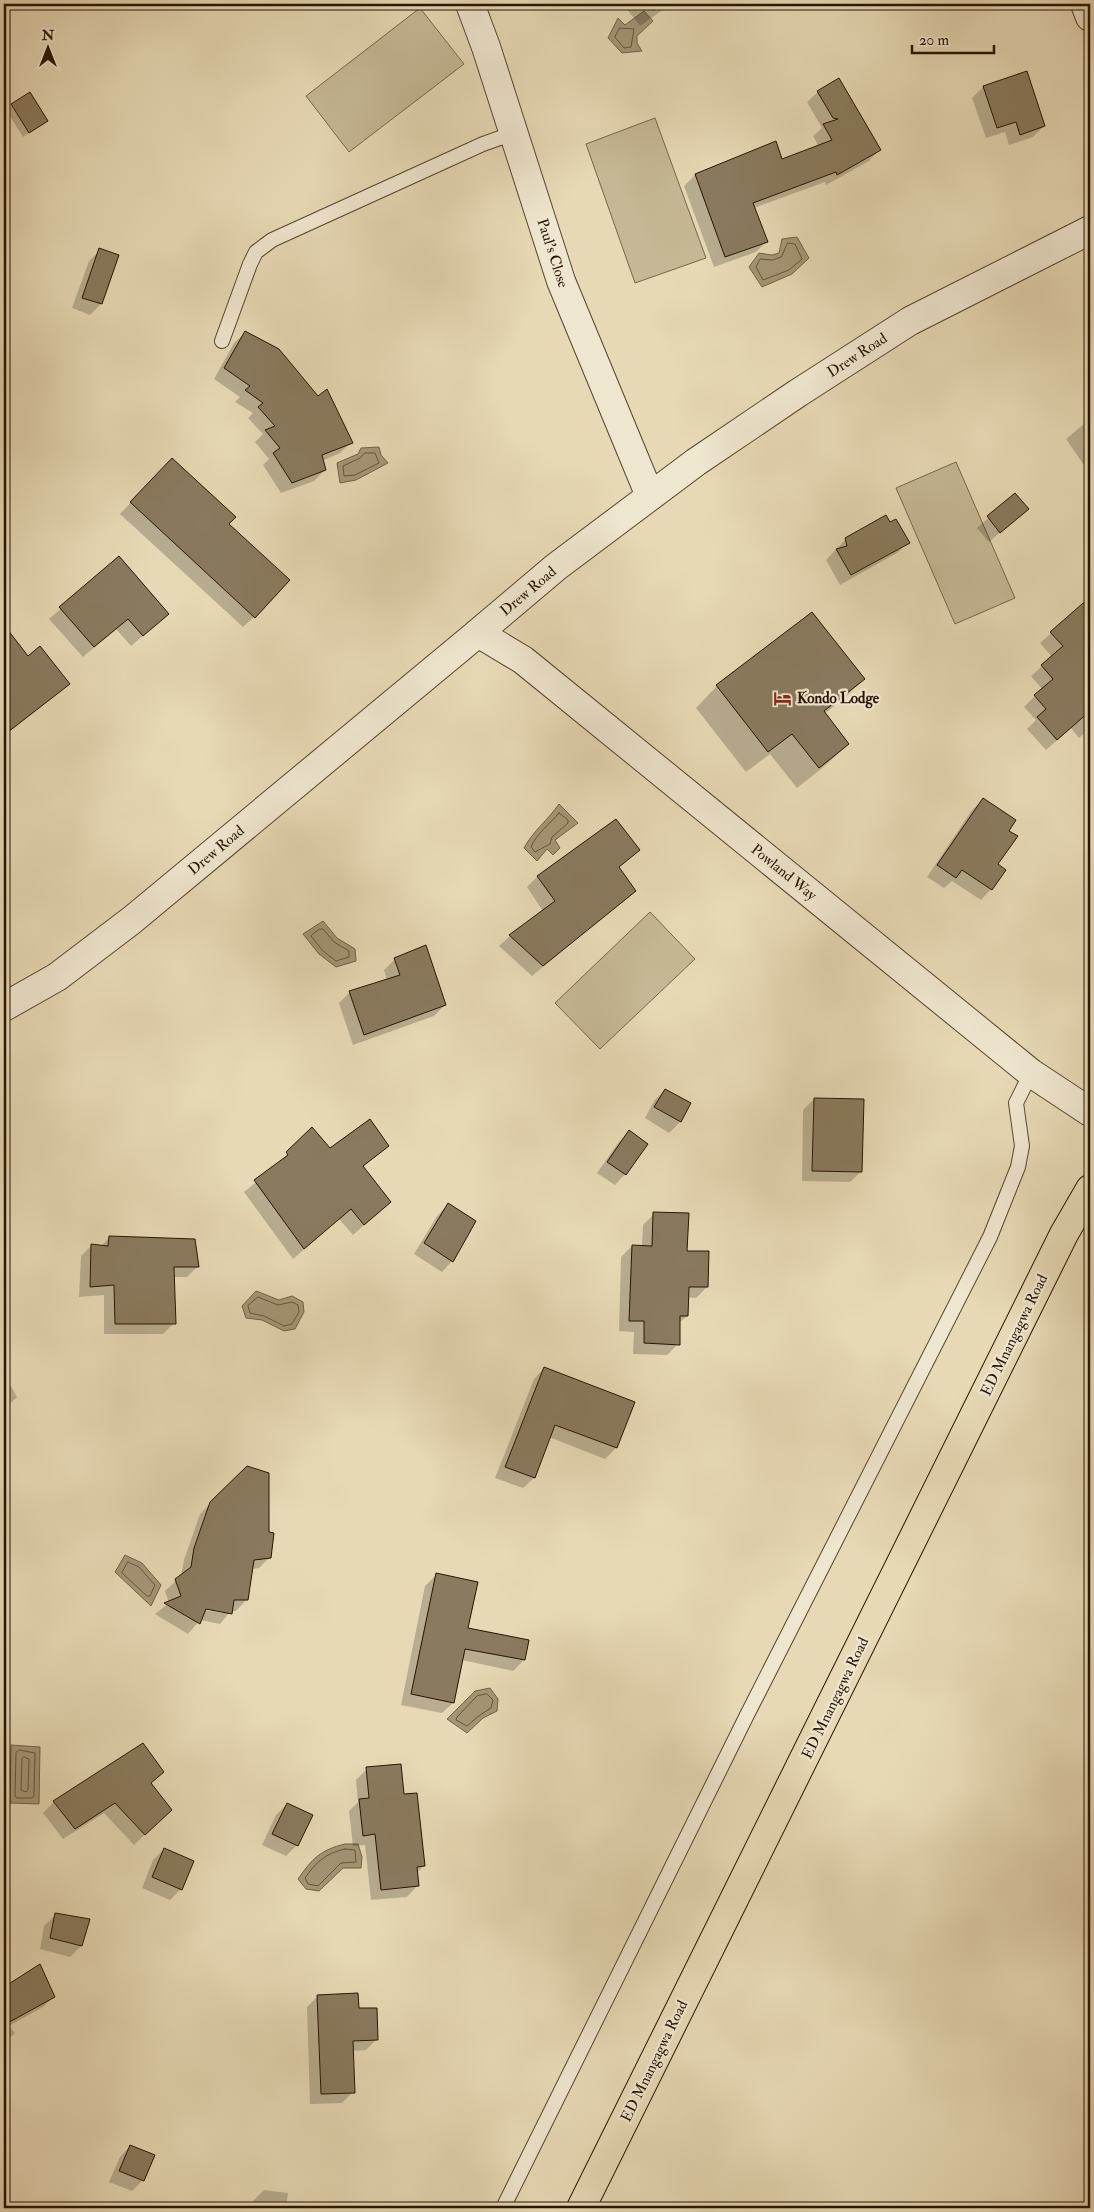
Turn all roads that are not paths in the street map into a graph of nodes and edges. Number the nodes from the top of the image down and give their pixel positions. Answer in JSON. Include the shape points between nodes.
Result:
{"nodes":[{"id":1,"x":470,"y":4,"type":"edge"},
{"id":2,"x":1085,"y":4,"type":"edge"},
{"id":3,"x":1090,"y":17,"type":"edge"},
{"id":4,"x":514,"y":133,"type":"junction"},
{"id":5,"x":1090,"y":230,"type":"edge"},
{"id":6,"x":222,"y":341,"type":"dead end"},
{"id":7,"x":650,"y":496,"type":"junction"},
{"id":8,"x":478,"y":633,"type":"junction"},
{"id":9,"x":4,"y":1007,"type":"edge"},
{"id":10,"x":1032,"y":1073,"type":"junction"},
{"id":11,"x":1090,"y":1112,"type":"edge"},
{"id":12,"x":1090,"y":1189,"type":"edge"},
{"id":13,"x":504,"y":2208,"type":"edge"},
{"id":14,"x":581,"y":2208,"type":"edge"}],
"edges":[{"from":1,"to":4,"type":"street","name":"Paul's Close"},
{"from":2,"to":3,"type":"street"},
{"from":4,"to":6,"type":"lane","via":[[272,240],[256,252],[250,264]]},
{"from":4,"to":7,"type":"street","name":"Paul's Close","via":[[561,280]]},
{"from":5,"to":7,"type":"street","name":"Drew Road","via":[[910,320]]},
{"from":7,"to":8,"type":"street","name":"Drew Road"},
{"from":8,"to":9,"type":"street","name":"Drew Road","via":[[132,920],[57,976]]},
{"from":8,"to":10,"type":"street","name":"Powland Way","via":[[523,660]]},
{"from":10,"to":11,"type":"street","name":"Powland Way"},
{"from":10,"to":13,"type":"lane","via":[[1016,1103],[1022,1146],[1018,1168],[990,1237],[747,1715]]},
{"from":12,"to":14,"type":"highway","name":"ED Mnangagwa Road","via":[[1064,1234]]}]}
